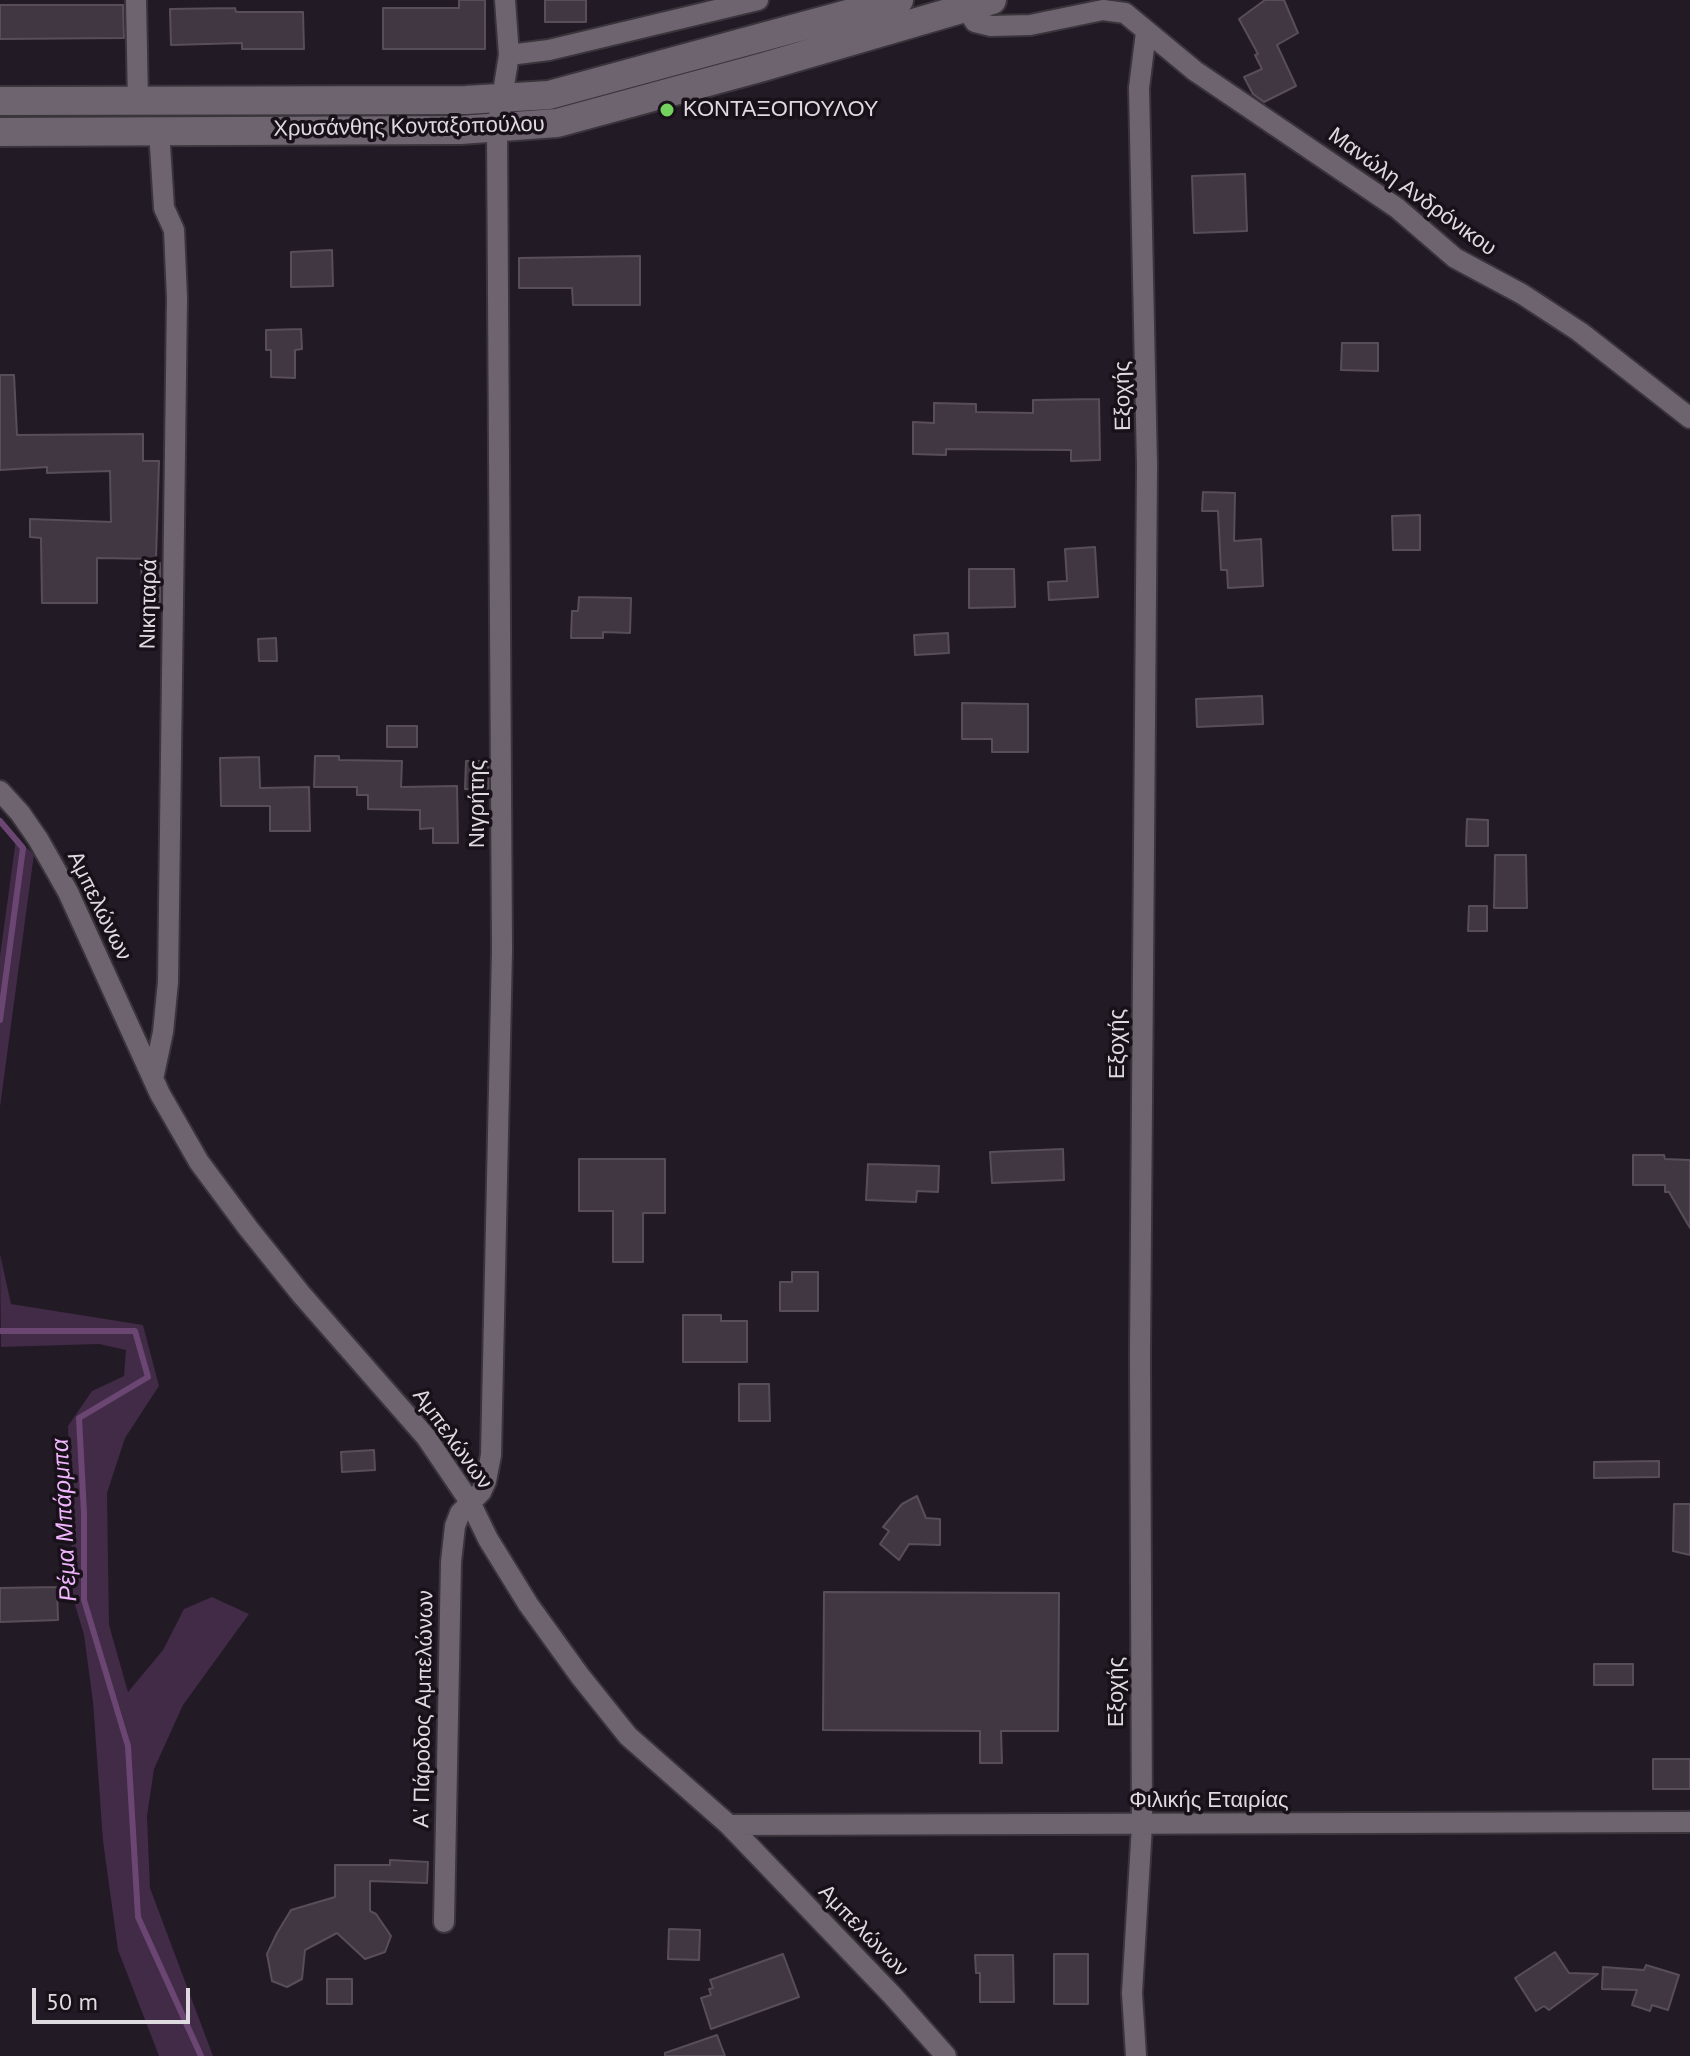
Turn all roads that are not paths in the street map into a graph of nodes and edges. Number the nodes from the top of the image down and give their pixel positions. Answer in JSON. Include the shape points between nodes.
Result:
{"nodes":[{"id":1,"x":136,"y":0,"type":"edge"},
{"id":2,"x":505,"y":0,"type":"edge"},
{"id":3,"x":758,"y":0,"type":"edge"},
{"id":4,"x":899,"y":0,"type":"edge"},
{"id":5,"x":979,"y":4,"type":"edge"},
{"id":6,"x":1146,"y":32,"type":"junction"},
{"id":7,"x":509,"y":55,"type":"junction"},
{"id":8,"x":501,"y":99,"type":"junction"},
{"id":9,"x":0,"y":101,"type":"edge"},
{"id":10,"x":138,"y":102,"type":"junction"},
{"id":11,"x":497,"y":129,"type":"junction"},
{"id":12,"x":159,"y":130,"type":"junction"},
{"id":13,"x":0,"y":132,"type":"edge"},
{"id":14,"x":1690,"y":418,"type":"edge"},
{"id":15,"x":0,"y":791,"type":"edge"},
{"id":16,"x":153,"y":1079,"type":"junction"},
{"id":17,"x":470,"y":1502,"type":"junction"},
{"id":18,"x":1690,"y":1822,"type":"edge"},
{"id":19,"x":729,"y":1825,"type":"junction"},
{"id":20,"x":1142,"y":1825,"type":"junction"},
{"id":21,"x":444,"y":1922,"type":"dead end"},
{"id":22,"x":939,"y":2052,"type":"edge"},
{"id":23,"x":1136,"y":2056,"type":"edge"}],
"edges":[{"from":1,"to":10,"type":"street"},
{"from":2,"to":7,"type":"street","name":"Νιγρήτης"},
{"from":3,"to":7,"type":"street"},
{"from":4,"to":8,"type":"main road","name":"Χρυσάνθης Κονταξοπούλου","via":[[588,86]]},
{"from":5,"to":6,"type":"street","name":"Μανώλη Ανδρόνικου","via":[[970,17],[980,24],[1010,26],[1115,10]]},
{"from":5,"to":11,"type":"main road","name":"Χρυσάνθης Κονταξοπούλου","via":[[557,123]]},
{"from":6,"to":14,"type":"street","name":"Μανώλη Ανδρόνικου","via":[[1397,208],[1455,258],[1580,332]]},
{"from":6,"to":20,"type":"street","name":"Εξοχής","via":[[1139,88],[1147,450]]},
{"from":7,"to":8,"type":"street","name":"Νιγρήτης"},
{"from":8,"to":10,"type":"main road","name":"Χρυσάνθης Κονταξοπούλου"},
{"from":8,"to":11,"type":"street","name":"Νιγρήτης"},
{"from":9,"to":10,"type":"main road","name":"Χρυσάνθης Κονταξοπούλου"},
{"from":11,"to":12,"type":"main road","name":"Χρυσάνθης Κονταξοπούλου"},
{"from":11,"to":17,"type":"street","name":"Νιγρήτης","via":[[502,950],[491,1455],[486,1481]]},
{"from":12,"to":13,"type":"main road","name":"Χρυσάνθης Κονταξοπούλου"},
{"from":12,"to":16,"type":"street","name":"Νικηταρά","via":[[164,208],[174,230],[177,298],[168,982]]},
{"from":15,"to":16,"type":"street","name":"Αμπελώνων","via":[[38,839],[68,892]]},
{"from":16,"to":17,"type":"street","name":"Αμπελώνων","via":[[199,1162],[248,1228],[426,1437]]},
{"from":17,"to":19,"type":"street","name":"Αμπελώνων","via":[[528,1604],[628,1736]]},
{"from":17,"to":21,"type":"street","name":"Α' Πάροδος Αμπελώνων","via":[[455,1526],[451,1562]]},
{"from":18,"to":20,"type":"street","name":"Φιλικής Εταιρίας"},
{"from":19,"to":20,"type":"street","name":"Φιλικής Εταιρίας"},
{"from":19,"to":22,"type":"street","name":"Αμπελώνων"},
{"from":20,"to":23,"type":"street","name":"Εξοχής","via":[[1132,1993]]}]}
